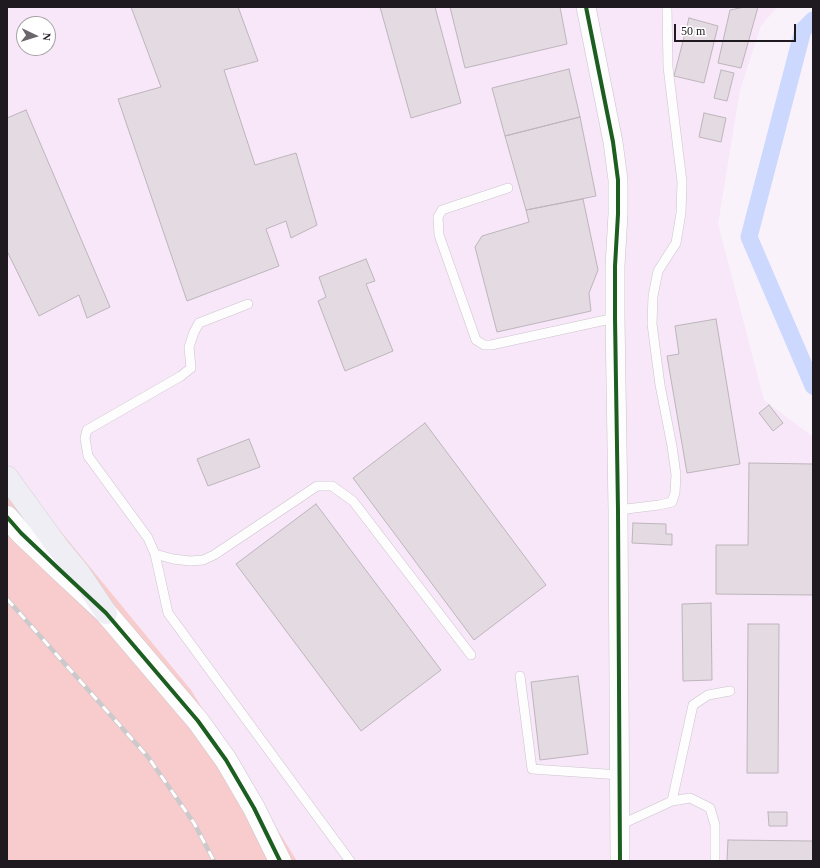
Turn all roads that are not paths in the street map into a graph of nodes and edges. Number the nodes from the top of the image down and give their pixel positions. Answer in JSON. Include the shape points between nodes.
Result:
{"nodes":[{"id":1,"x":586,"y":7,"type":"edge"},
{"id":2,"x":667,"y":7,"type":"edge"},
{"id":3,"x":508,"y":188,"type":"dead end"},
{"id":4,"x":248,"y":304,"type":"dead end"},
{"id":5,"x":615,"y":318,"type":"junction"},
{"id":6,"x":7,"y":477,"type":"edge"},
{"id":7,"x":618,"y":510,"type":"junction"},
{"id":8,"x":7,"y":517,"type":"edge"},
{"id":9,"x":155,"y":554,"type":"junction"},
{"id":10,"x":106,"y":613,"type":"junction"},
{"id":11,"x":471,"y":655,"type":"dead end"},
{"id":12,"x":520,"y":676,"type":"dead end"},
{"id":13,"x":730,"y":691,"type":"dead end"},
{"id":14,"x":620,"y":775,"type":"junction"},
{"id":15,"x":672,"y":801,"type":"junction"},
{"id":16,"x":620,"y":825,"type":"junction"},
{"id":17,"x":280,"y":861,"type":"edge"},
{"id":18,"x":350,"y":861,"type":"edge"},
{"id":19,"x":620,"y":861,"type":"edge"},
{"id":20,"x":715,"y":861,"type":"edge"}],
"edges":[{"from":1,"to":5,"type":"street","via":[[618,180]]},
{"from":2,"to":7,"type":"lane","via":[[668,67],[682,182],[681,213],[676,243],[658,271],[653,296],[652,324],[676,475],[675,493],[672,502]]},
{"from":3,"to":5,"type":"lane","via":[[442,210],[438,217],[439,235],[476,340],[484,345],[492,345]]},
{"from":4,"to":9,"type":"lane","via":[[199,323],[189,347],[191,368],[181,376],[87,430],[85,438],[88,456],[148,538]]},
{"from":5,"to":7,"type":"street"},
{"from":6,"to":10,"type":"highway"},
{"from":7,"to":14,"type":"street"},
{"from":8,"to":10,"type":"street"},
{"from":9,"to":11,"type":"lane","via":[[173,559],[203,560],[317,486],[332,486],[353,501]]},
{"from":9,"to":18,"type":"lane","via":[[168,613]]},
{"from":10,"to":17,"type":"street","via":[[198,721],[226,760],[254,808]]},
{"from":12,"to":14,"type":"lane","via":[[532,769]]},
{"from":13,"to":15,"type":"lane","via":[[708,695],[693,705]]},
{"from":14,"to":16,"type":"street"},
{"from":15,"to":16,"type":"lane"},
{"from":15,"to":20,"type":"lane","via":[[690,798],[710,808],[715,825]]},
{"from":16,"to":19,"type":"street"}]}
